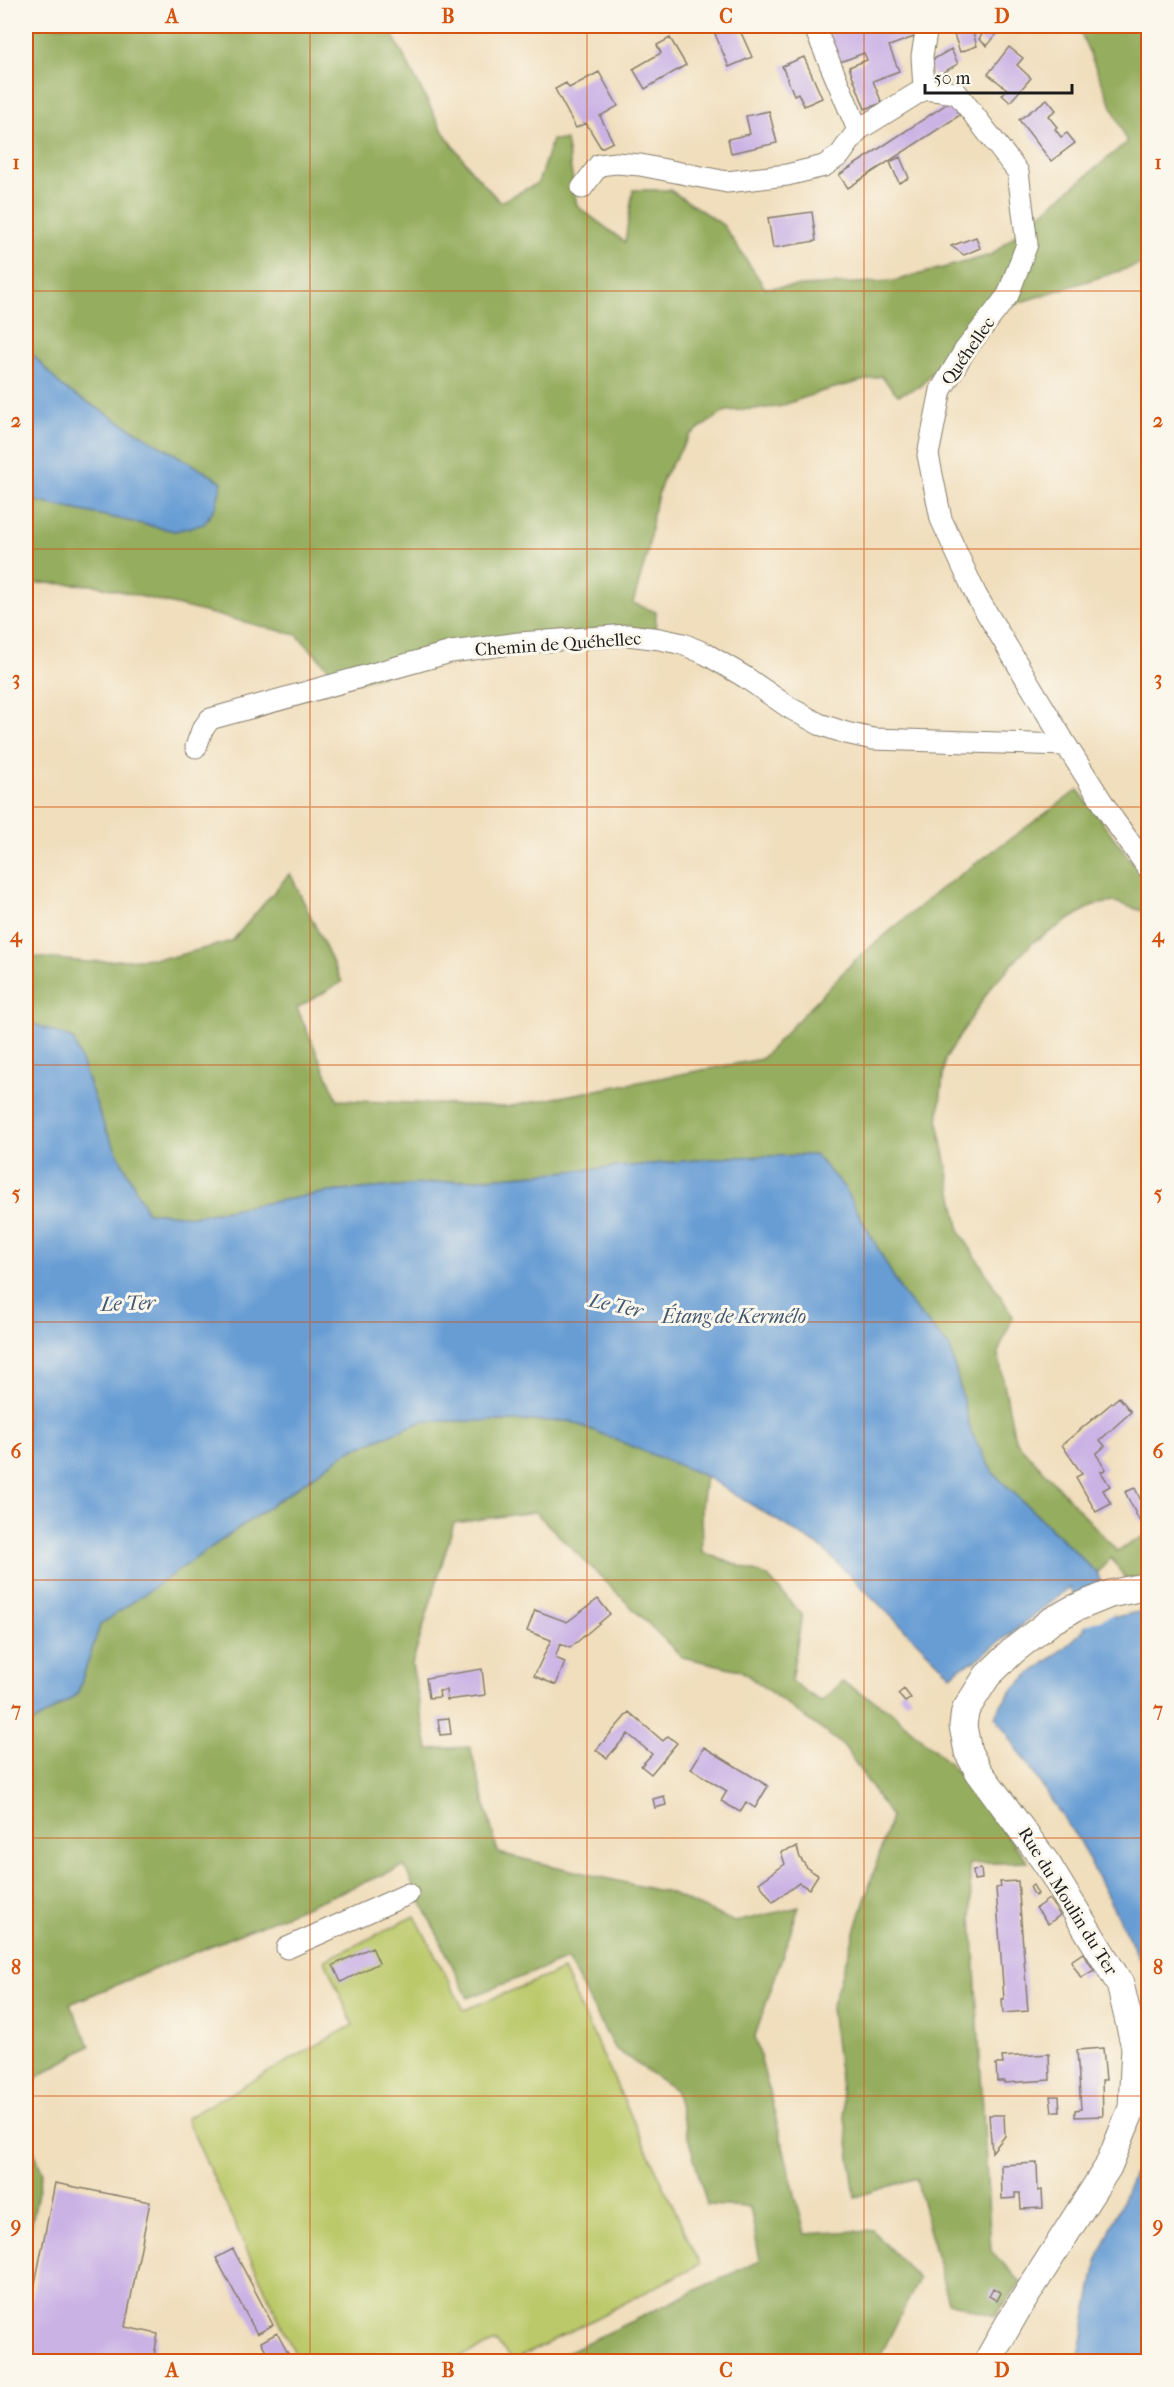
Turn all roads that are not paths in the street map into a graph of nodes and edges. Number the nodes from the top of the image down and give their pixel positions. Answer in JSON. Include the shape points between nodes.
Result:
{"nodes":[{"id":1,"x":814,"y":26,"type":"edge"},
{"id":2,"x":927,"y":26,"type":"edge"},
{"id":3,"x":924,"y":89,"type":"junction"},
{"id":4,"x":858,"y":130,"type":"junction"},
{"id":5,"x":582,"y":188,"type":"dead end"},
{"id":6,"x":1066,"y":745,"type":"junction"},
{"id":7,"x":196,"y":747,"type":"dead end"},
{"id":8,"x":1149,"y":868,"type":"edge"},
{"id":9,"x":1149,"y":1586,"type":"edge"},
{"id":10,"x":408,"y":1894,"type":"dead end"},
{"id":11,"x":287,"y":1948,"type":"dead end"},
{"id":12,"x":987,"y":2361,"type":"edge"}],
"edges":[{"from":1,"to":4,"type":"street"},
{"from":2,"to":3,"type":"street","via":[[922,56]]},
{"from":3,"to":4,"type":"street"},
{"from":3,"to":6,"type":"street","name":"Quéhellec","via":[[957,93],[1018,172],[1028,244],[1008,295],[965,350],[941,390],[928,455],[941,519],[976,596]]},
{"from":4,"to":5,"type":"street","via":[[840,155],[824,166],[787,175],[727,182],[616,162],[599,165]]},
{"from":6,"to":7,"type":"street","name":"Chemin de Quéhellec","via":[[873,739],[846,733],[790,708],[706,654],[672,641],[628,635],[451,652],[210,719]]},
{"from":6,"to":8,"type":"street","name":"Quéhellec"},
{"from":9,"to":12,"type":"street","name":"Rue du Moulin du Ter","via":[[1110,1594],[1051,1621],[987,1676],[965,1711],[964,1739],[968,1752],[1047,1864],[1120,1984],[1135,2047],[1132,2108],[1108,2166]]},
{"from":10,"to":11,"type":"street"}]}
